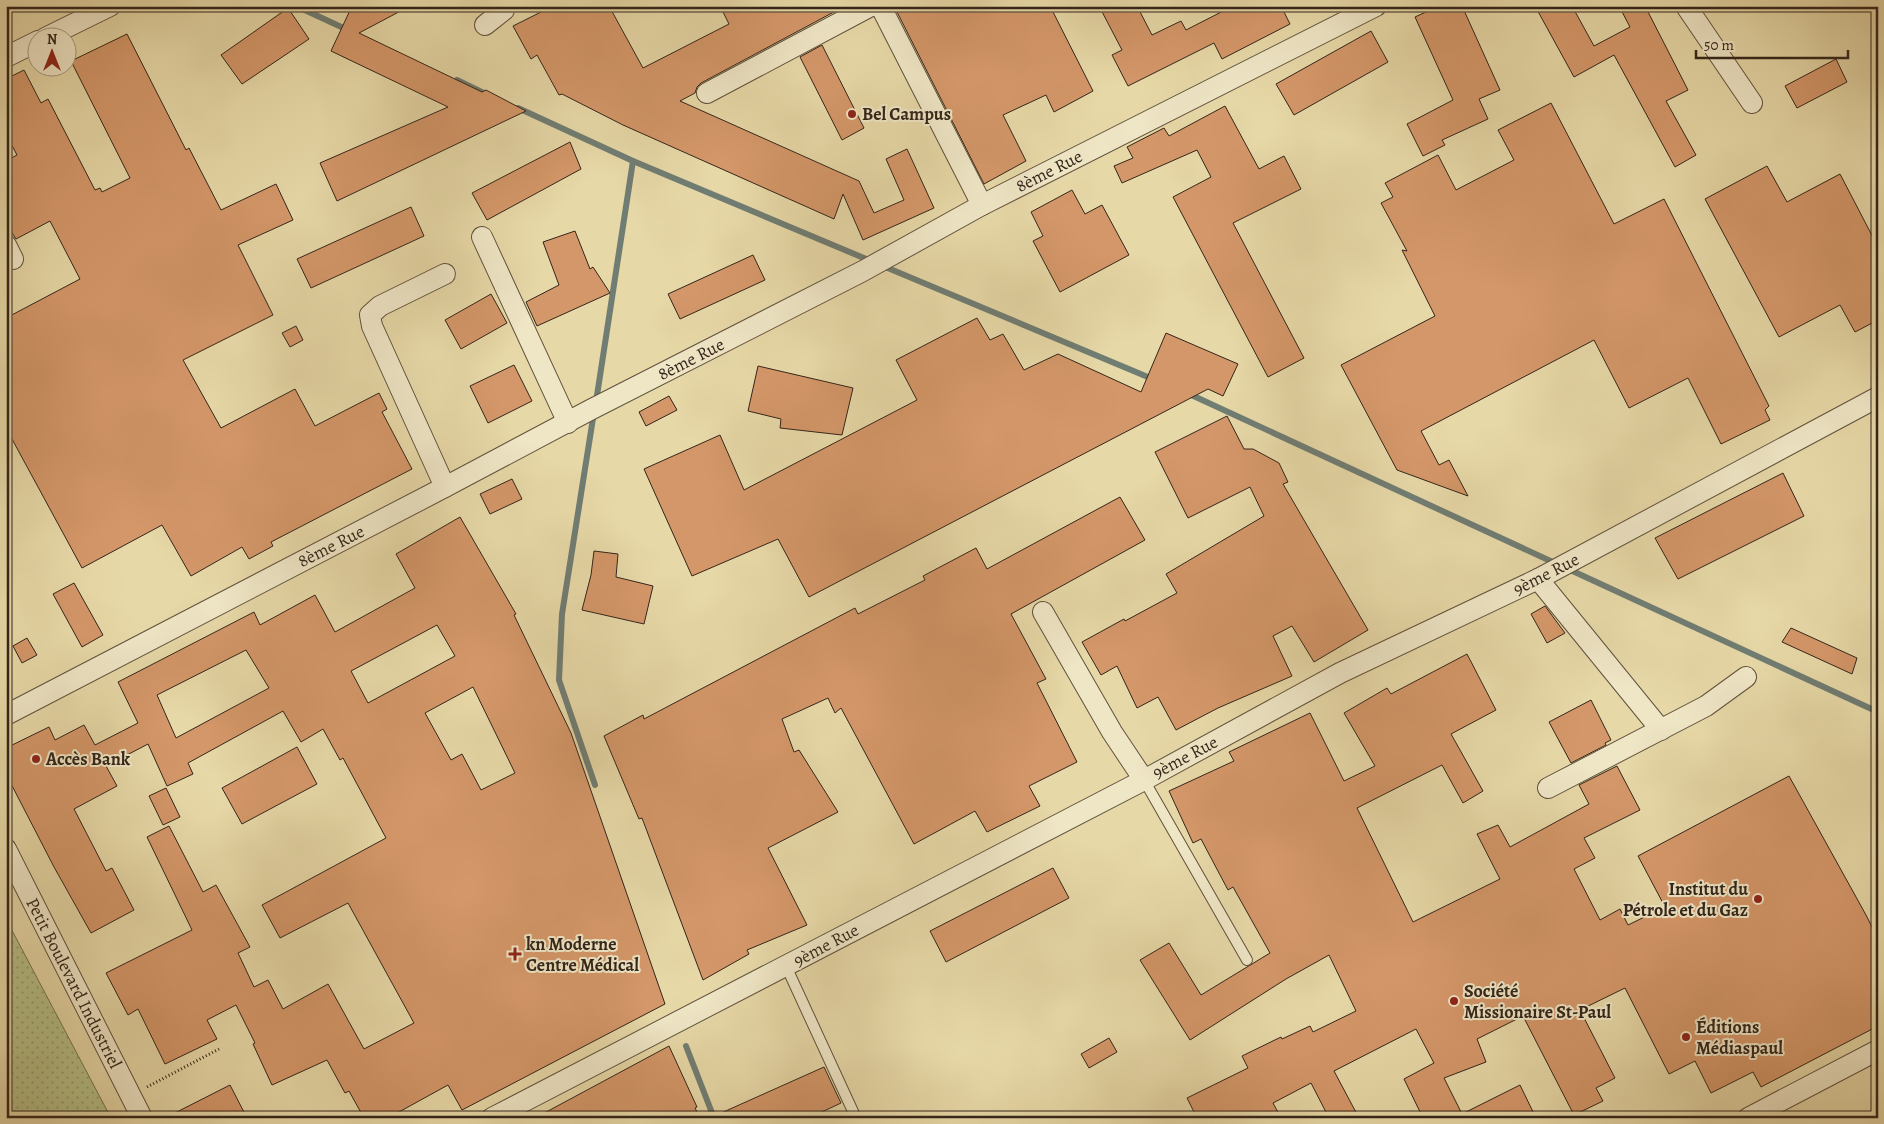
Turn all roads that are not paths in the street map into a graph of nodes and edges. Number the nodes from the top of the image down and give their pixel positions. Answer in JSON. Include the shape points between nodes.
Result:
{"nodes":[{"id":1,"x":110,"y":6,"type":"edge"},
{"id":2,"x":505,"y":6,"type":"edge"},
{"id":3,"x":1376,"y":6,"type":"edge"},
{"id":4,"x":1686,"y":6,"type":"edge"},
{"id":5,"x":485,"y":25,"type":"dead end"},
{"id":6,"x":65,"y":28,"type":"edge"},
{"id":7,"x":28,"y":46,"type":"edge"},
{"id":8,"x":6,"y":57,"type":"edge"},
{"id":9,"x":707,"y":93,"type":"dead end"},
{"id":10,"x":1752,"y":103,"type":"dead end"},
{"id":11,"x":982,"y":205,"type":"junction"},
{"id":12,"x":482,"y":238,"type":"dead end"},
{"id":13,"x":445,"y":274,"type":"dead end"},
{"id":14,"x":1877,"y":399,"type":"edge"},
{"id":15,"x":568,"y":423,"type":"junction"},
{"id":16,"x":445,"y":487,"type":"junction"},
{"id":17,"x":1538,"y":579,"type":"junction"},
{"id":18,"x":1043,"y":612,"type":"dead end"},
{"id":19,"x":1746,"y":677,"type":"dead end"},
{"id":20,"x":6,"y":714,"type":"edge"},
{"id":21,"x":1661,"y":730,"type":"junction"},
{"id":22,"x":1144,"y":780,"type":"junction"},
{"id":23,"x":1548,"y":788,"type":"dead end"},
{"id":24,"x":6,"y":849,"type":"edge"},
{"id":25,"x":1247,"y":960,"type":"dead end"},
{"id":26,"x":786,"y":966,"type":"junction"},
{"id":27,"x":1878,"y":1050,"type":"edge"},
{"id":28,"x":142,"y":1118,"type":"edge"},
{"id":29,"x":492,"y":1118,"type":"edge"},
{"id":30,"x":856,"y":1118,"type":"edge"},
{"id":31,"x":1748,"y":1118,"type":"edge"}],
"edges":[{"from":1,"to":6,"type":"street"},
{"from":2,"to":5,"type":"street"},
{"from":3,"to":11,"type":"street","name":"8ème Rue"},
{"from":4,"to":10,"type":"street"},
{"from":7,"to":8,"type":"street"},
{"from":9,"to":11,"type":"street","via":[[871,6],[878,6]]},
{"from":11,"to":15,"type":"street","name":"8ème Rue","via":[[863,271]]},
{"from":12,"to":15,"type":"street"},
{"from":13,"to":16,"type":"street","via":[[380,306],[370,315],[372,326]]},
{"from":14,"to":17,"type":"street","name":"9ème Rue"},
{"from":15,"to":16,"type":"street","name":"8ème Rue"},
{"from":16,"to":20,"type":"street","name":"8ème Rue"},
{"from":17,"to":21,"type":"street"},
{"from":17,"to":22,"type":"street","name":"9ème Rue","via":[[1340,673]]},
{"from":18,"to":22,"type":"street","via":[[1112,732]]},
{"from":19,"to":21,"type":"street","via":[[1706,706]]},
{"from":21,"to":23,"type":"street"},
{"from":22,"to":25,"type":"lane"},
{"from":22,"to":26,"type":"street","name":"9ème Rue"},
{"from":24,"to":28,"type":"street","name":"Petit Boulevard Industriel"},
{"from":26,"to":29,"type":"street","name":"9ème Rue"},
{"from":26,"to":30,"type":"lane"},
{"from":27,"to":31,"type":"street"}]}
